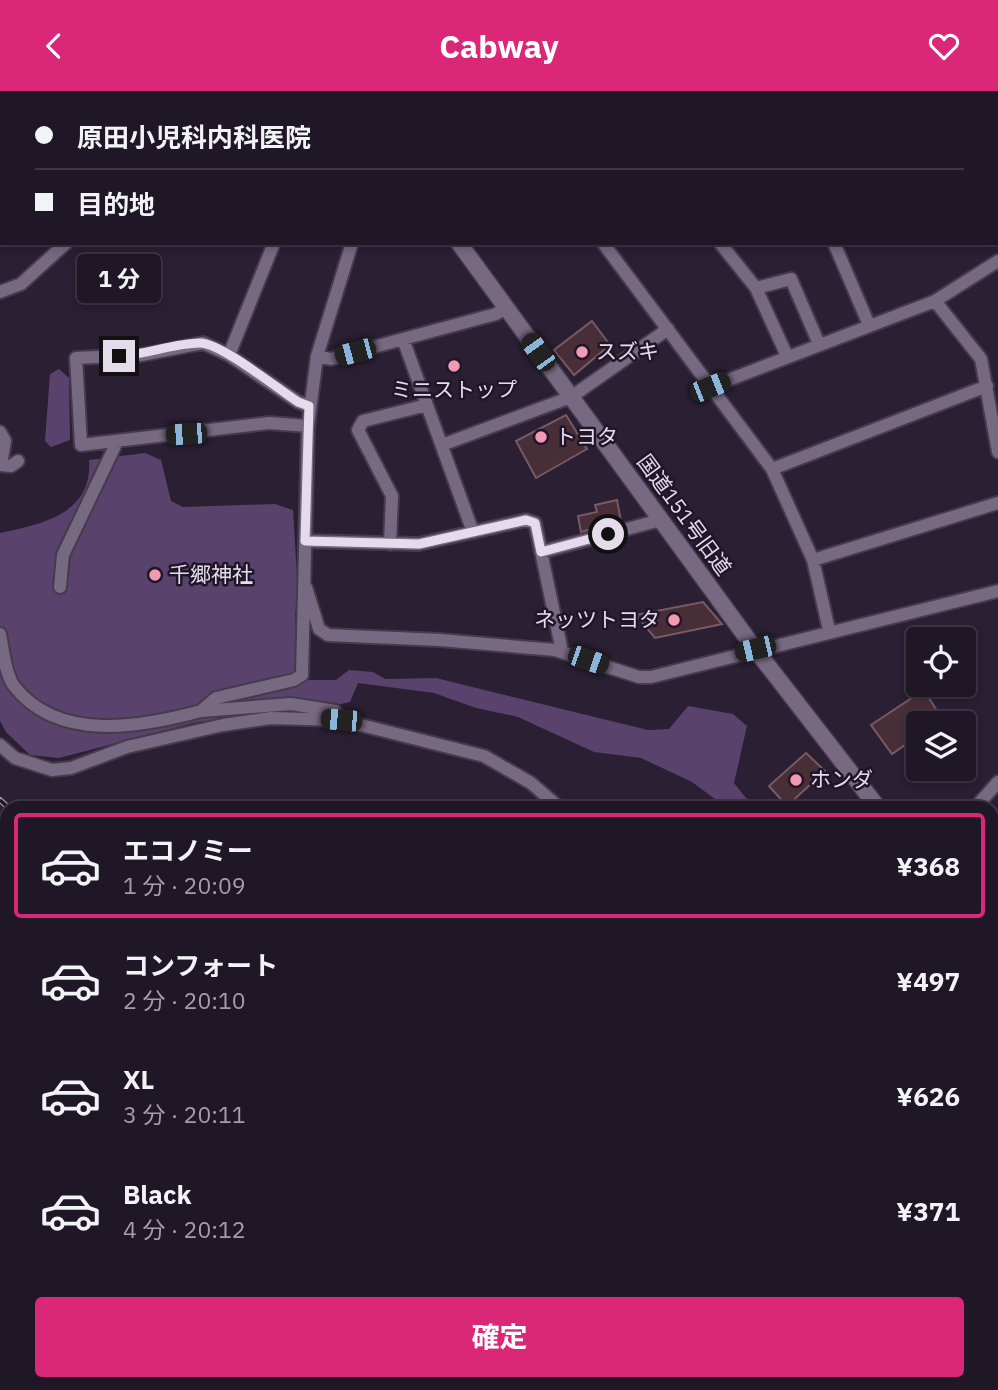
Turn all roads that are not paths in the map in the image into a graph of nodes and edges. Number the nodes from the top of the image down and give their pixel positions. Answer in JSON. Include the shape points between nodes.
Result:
{"nodes":[{"id":1,"x":64,"y":245,"type":"edge"},
{"id":2,"x":273,"y":245,"type":"edge"},
{"id":3,"x":351,"y":245,"type":"edge"},
{"id":4,"x":460,"y":245,"type":"edge"},
{"id":5,"x":608,"y":245,"type":"edge"},
{"id":6,"x":722,"y":245,"type":"edge"},
{"id":7,"x":835,"y":245,"type":"edge"},
{"id":8,"x":998,"y":261,"type":"edge"},
{"id":9,"x":756,"y":288,"type":"junction"},
{"id":10,"x":0,"y":292,"type":"edge"},
{"id":11,"x":935,"y":301,"type":"junction"},
{"id":12,"x":506,"y":307,"type":"junction"},
{"id":13,"x":869,"y":325,"type":"junction"},
{"id":14,"x":668,"y":329,"type":"junction"},
{"id":15,"x":403,"y":339,"type":"junction"},
{"id":16,"x":819,"y":344,"type":"junction"},
{"id":17,"x":229,"y":355,"type":"junction"},
{"id":18,"x":317,"y":356,"type":"junction"},
{"id":19,"x":788,"y":356,"type":"junction"},
{"id":20,"x":987,"y":386,"type":"junction"},
{"id":21,"x":710,"y":387,"type":"junction"},
{"id":22,"x":571,"y":397,"type":"junction"},
{"id":23,"x":427,"y":405,"type":"junction"},
{"id":24,"x":309,"y":406,"type":"junction"},
{"id":25,"x":308,"y":426,"type":"junction"},
{"id":26,"x":0,"y":432,"type":"edge"},
{"id":27,"x":117,"y":442,"type":"junction"},
{"id":28,"x":442,"y":445,"type":"junction"},
{"id":29,"x":998,"y":452,"type":"edge"},
{"id":30,"x":18,"y":461,"type":"dead end"},
{"id":31,"x":772,"y":469,"type":"junction"},
{"id":32,"x":998,"y":503,"type":"edge"},
{"id":33,"x":660,"y":517,"type":"junction"},
{"id":34,"x":473,"y":531,"type":"junction"},
{"id":35,"x":305,"y":541,"type":"junction"},
{"id":36,"x":390,"y":544,"type":"junction"},
{"id":37,"x":541,"y":552,"type":"junction"},
{"id":38,"x":813,"y":560,"type":"junction"},
{"id":39,"x":60,"y":587,"type":"dead end"},
{"id":40,"x":306,"y":587,"type":"junction"},
{"id":41,"x":998,"y":591,"type":"edge"},
{"id":42,"x":829,"y":631,"type":"junction"},
{"id":43,"x":0,"y":634,"type":"edge"},
{"id":44,"x":755,"y":649,"type":"junction"},
{"id":45,"x":562,"y":651,"type":"junction"},
{"id":46,"x":201,"y":711,"type":"junction"},
{"id":47,"x":341,"y":720,"type":"junction"},
{"id":48,"x":0,"y":745,"type":"edge"},
{"id":49,"x":998,"y":782,"type":"edge"},
{"id":50,"x":548,"y":801,"type":"edge"},
{"id":51,"x":873,"y":801,"type":"edge"},
{"id":52,"x":981,"y":801,"type":"edge"}],
"edges":[{"from":1,"to":10,"type":"street","via":[[20,284]]},
{"from":2,"to":17,"type":"street"},
{"from":3,"to":18,"type":"street"},
{"from":4,"to":12,"type":"street","name":"国道151号旧道"},
{"from":5,"to":14,"type":"street"},
{"from":6,"to":9,"type":"street"},
{"from":7,"to":13,"type":"street"},
{"from":8,"to":11,"type":"street"},
{"from":9,"to":16,"type":"street","via":[[791,279]]},
{"from":9,"to":19,"type":"street"},
{"from":11,"to":13,"type":"street"},
{"from":11,"to":20,"type":"street","via":[[981,359]]},
{"from":12,"to":15,"type":"street","via":[[496,314]]},
{"from":12,"to":22,"type":"street","name":"国道151号旧道"},
{"from":13,"to":16,"type":"street"},
{"from":14,"to":21,"type":"street"},
{"from":14,"to":22,"type":"street"},
{"from":15,"to":18,"type":"street","via":[[331,359]]},
{"from":15,"to":23,"type":"street"},
{"from":16,"to":19,"type":"street"},
{"from":17,"to":24,"type":"street"},
{"from":17,"to":27,"type":"street","via":[[203,343],[141,355],[76,358],[81,445]]},
{"from":18,"to":24,"type":"street"},
{"from":19,"to":21,"type":"street"},
{"from":20,"to":29,"type":"street"},
{"from":20,"to":31,"type":"street"},
{"from":21,"to":31,"type":"street"},
{"from":22,"to":28,"type":"street"},
{"from":22,"to":33,"type":"street","name":"国道151号旧道"},
{"from":23,"to":28,"type":"street"},
{"from":23,"to":36,"type":"street","via":[[363,421],[358,430],[393,496]]},
{"from":24,"to":25,"type":"street"},
{"from":25,"to":27,"type":"street","via":[[269,423]]},
{"from":25,"to":35,"type":"street"},
{"from":26,"to":30,"type":"street","via":[[5,441],[1,465]]},
{"from":27,"to":39,"type":"street","via":[[63,555]]},
{"from":28,"to":34,"type":"street"},
{"from":31,"to":38,"type":"street"},
{"from":32,"to":38,"type":"street"},
{"from":33,"to":37,"type":"street"},
{"from":33,"to":44,"type":"street","name":"国道151号旧道"},
{"from":34,"to":36,"type":"street","via":[[419,544]]},
{"from":34,"to":37,"type":"street","via":[[526,520],[535,523]]},
{"from":35,"to":36,"type":"street"},
{"from":35,"to":40,"type":"street"},
{"from":37,"to":45,"type":"street"},
{"from":38,"to":42,"type":"street"},
{"from":40,"to":45,"type":"street","via":[[319,629],[328,635],[440,639]]},
{"from":40,"to":46,"type":"street","via":[[302,675],[216,698]]},
{"from":41,"to":42,"type":"street"},
{"from":42,"to":44,"type":"street"},
{"from":43,"to":46,"type":"street","via":[[13,684],[59,718],[106,727],[150,725]]},
{"from":44,"to":45,"type":"street","via":[[651,677]]},
{"from":44,"to":51,"type":"street","name":"国道151号旧道"},
{"from":46,"to":47,"type":"street","via":[[291,704],[335,711]]},
{"from":47,"to":48,"type":"street","via":[[271,718],[223,725],[52,770],[15,758]]},
{"from":47,"to":50,"type":"street","via":[[468,750],[519,776]]},
{"from":49,"to":52,"type":"street"}]}
